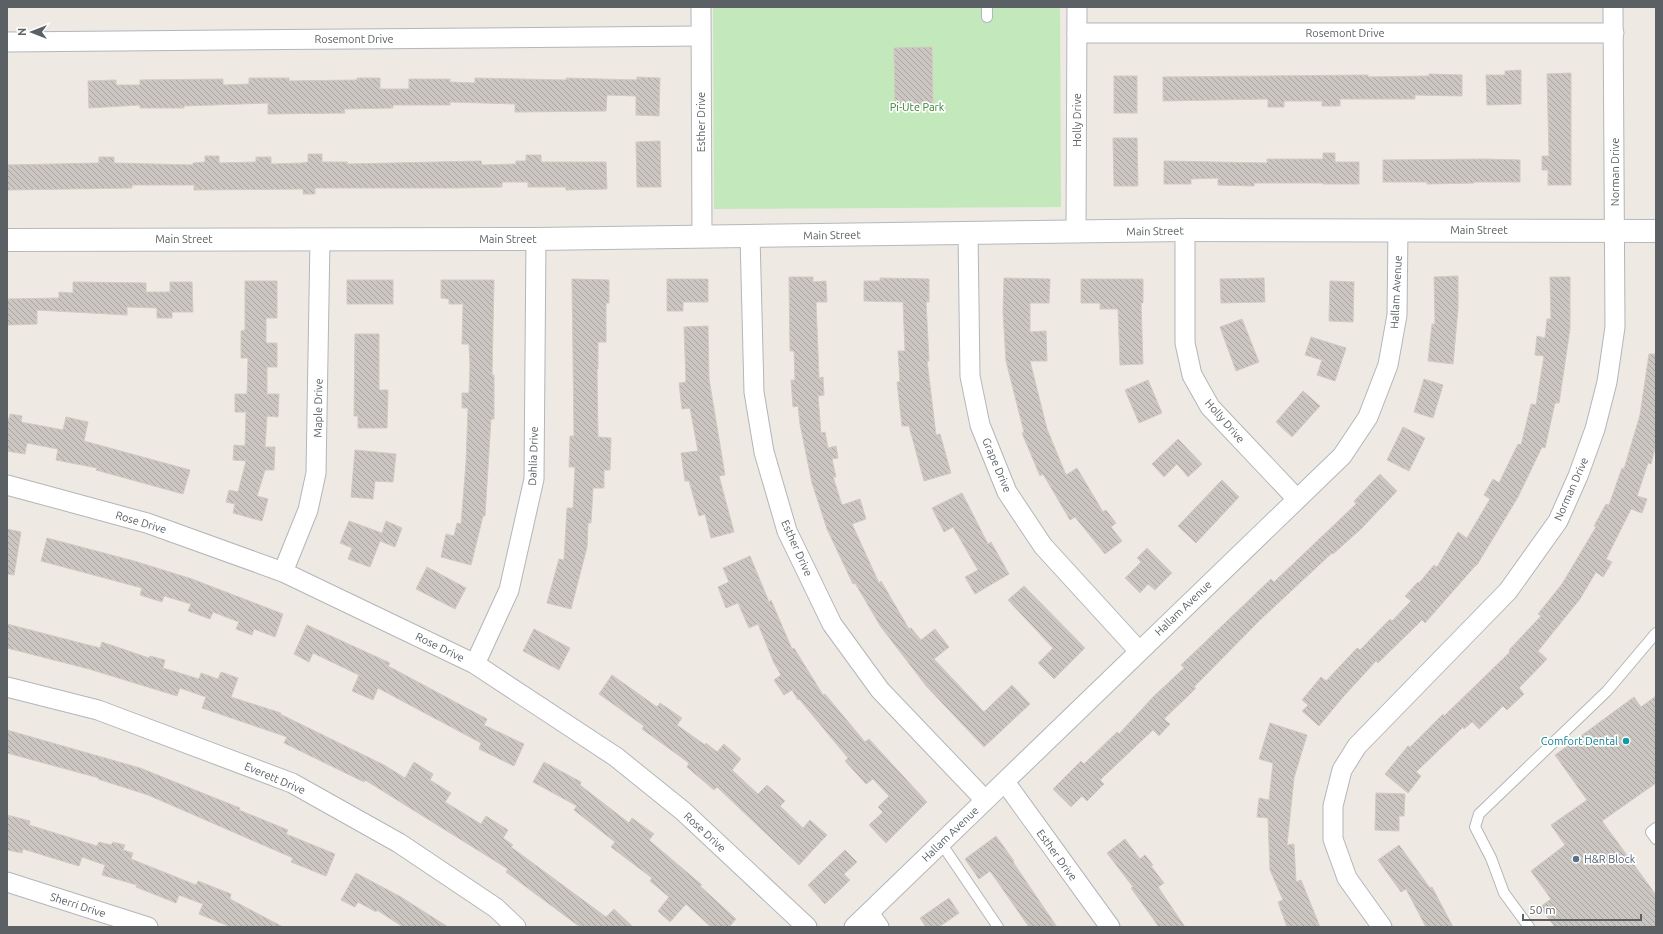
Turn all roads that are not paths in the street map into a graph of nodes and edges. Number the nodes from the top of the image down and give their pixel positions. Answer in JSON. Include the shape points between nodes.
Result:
{"nodes":[{"id":1,"x":701,"y":7,"type":"edge"},
{"id":2,"x":1077,"y":7,"type":"edge"},
{"id":3,"x":1613,"y":7,"type":"edge"},
{"id":4,"x":1077,"y":33,"type":"junction"},
{"id":5,"x":1614,"y":33,"type":"junction"},
{"id":6,"x":701,"y":36,"type":"junction"},
{"id":7,"x":7,"y":42,"type":"edge"},
{"id":8,"x":1185,"y":230,"type":"junction"},
{"id":9,"x":1398,"y":230,"type":"junction"},
{"id":10,"x":1615,"y":230,"type":"junction"},
{"id":11,"x":1656,"y":231,"type":"edge"},
{"id":12,"x":1076,"y":232,"type":"junction"},
{"id":13,"x":968,"y":233,"type":"junction"},
{"id":14,"x":750,"y":236,"type":"junction"},
{"id":15,"x":702,"y":237,"type":"junction"},
{"id":16,"x":320,"y":239,"type":"junction"},
{"id":17,"x":536,"y":239,"type":"junction"},
{"id":18,"x":7,"y":240,"type":"edge"},
{"id":19,"x":7,"y":485,"type":"edge"},
{"id":20,"x":1297,"y":499,"type":"junction"},
{"id":21,"x":283,"y":572,"type":"junction"},
{"id":22,"x":1656,"y":633,"type":"edge"},
{"id":23,"x":1139,"y":651,"type":"junction"},
{"id":24,"x":475,"y":664,"type":"junction"},
{"id":25,"x":7,"y":687,"type":"edge"},
{"id":26,"x":1005,"y":782,"type":"junction"},
{"id":27,"x":985,"y":800,"type":"junction"},
{"id":28,"x":1656,"y":828,"type":"edge"},
{"id":29,"x":1656,"y":839,"type":"edge"},
{"id":30,"x":941,"y":843,"type":"junction"},
{"id":31,"x":7,"y":882,"type":"edge"},
{"id":32,"x":874,"y":920,"type":"edge"},
{"id":33,"x":148,"y":927,"type":"edge"},
{"id":34,"x":516,"y":927,"type":"edge"},
{"id":35,"x":807,"y":927,"type":"edge"},
{"id":36,"x":854,"y":927,"type":"edge"},
{"id":37,"x":998,"y":927,"type":"edge"},
{"id":38,"x":1110,"y":927,"type":"edge"},
{"id":39,"x":1382,"y":927,"type":"edge"},
{"id":40,"x":1529,"y":927,"type":"edge"}],
"edges":[{"from":1,"to":6,"type":"street","name":"Esther Drive"},
{"from":2,"to":4,"type":"street","name":"Holly Drive"},
{"from":3,"to":5,"type":"street","name":"Norman Drive"},
{"from":4,"to":5,"type":"street","name":"Rosemont Drive"},
{"from":4,"to":12,"type":"street","name":"Holly Drive"},
{"from":5,"to":10,"type":"street","name":"Norman Drive"},
{"from":6,"to":7,"type":"street","name":"Rosemont Drive"},
{"from":6,"to":15,"type":"street","name":"Esther Drive"},
{"from":8,"to":9,"type":"main road","name":"Main Street"},
{"from":8,"to":12,"type":"main road","name":"Main Street"},
{"from":8,"to":20,"type":"street","name":"Holly Drive","via":[[1185,343],[1192,375],[1210,407]]},
{"from":9,"to":10,"type":"main road","name":"Main Street"},
{"from":9,"to":20,"type":"street","name":"Hallam Avenue","via":[[1397,315],[1388,365],[1368,417],[1342,456]]},
{"from":10,"to":11,"type":"main road","name":"Main Street"},
{"from":10,"to":39,"type":"street","name":"Norman Drive","via":[[1615,327],[1607,382],[1595,429],[1558,521],[1508,592],[1356,746],[1342,770],[1333,806],[1333,839],[1346,878]]},
{"from":12,"to":13,"type":"main road","name":"Main Street"},
{"from":13,"to":14,"type":"main road","name":"Main Street"},
{"from":13,"to":23,"type":"street","name":"Grape Drive","via":[[970,376],[982,432],[1007,492],[1043,546]]},
{"from":14,"to":15,"type":"main road","name":"Main Street"},
{"from":14,"to":27,"type":"street","name":"Esther Drive","via":[[754,392],[764,452],[787,531],[832,624],[880,690]]},
{"from":15,"to":17,"type":"main road","name":"Main Street"},
{"from":16,"to":17,"type":"main road","name":"Main Street"},
{"from":16,"to":18,"type":"main road","name":"Main Street"},
{"from":16,"to":21,"type":"street","name":"Maple Drive","via":[[316,473],[308,510]]},
{"from":17,"to":24,"type":"street","name":"Dahlia Drive","via":[[534,479],[510,590]]},
{"from":19,"to":21,"type":"street","name":"Rose Drive","via":[[147,523]]},
{"from":20,"to":23,"type":"street","name":"Hallam Avenue"},
{"from":21,"to":24,"type":"street","name":"Rose Drive"},
{"from":22,"to":40,"type":"lane","via":[[1607,691],[1479,814],[1475,827],[1491,858],[1504,893]]},
{"from":23,"to":26,"type":"street","name":"Hallam Avenue"},
{"from":24,"to":35,"type":"street","name":"Rose Drive","via":[[616,757],[683,811]]},
{"from":25,"to":34,"type":"street","name":"Everett Drive","via":[[98,710],[292,783],[399,843],[496,908]]},
{"from":26,"to":27,"type":"street","name":"Hallam Avenue"},
{"from":26,"to":38,"type":"street","name":"Esther Drive"},
{"from":27,"to":30,"type":"street","name":"Hallam Avenue"},
{"from":28,"to":29,"type":"lane","via":[[1651,832]]},
{"from":30,"to":32,"type":"street","name":"Hallam Avenue"},
{"from":30,"to":37,"type":"lane"},
{"from":31,"to":33,"type":"street","name":"Sherri Drive"},
{"from":32,"to":36,"type":"street","name":"Hallam Avenue"}]}
